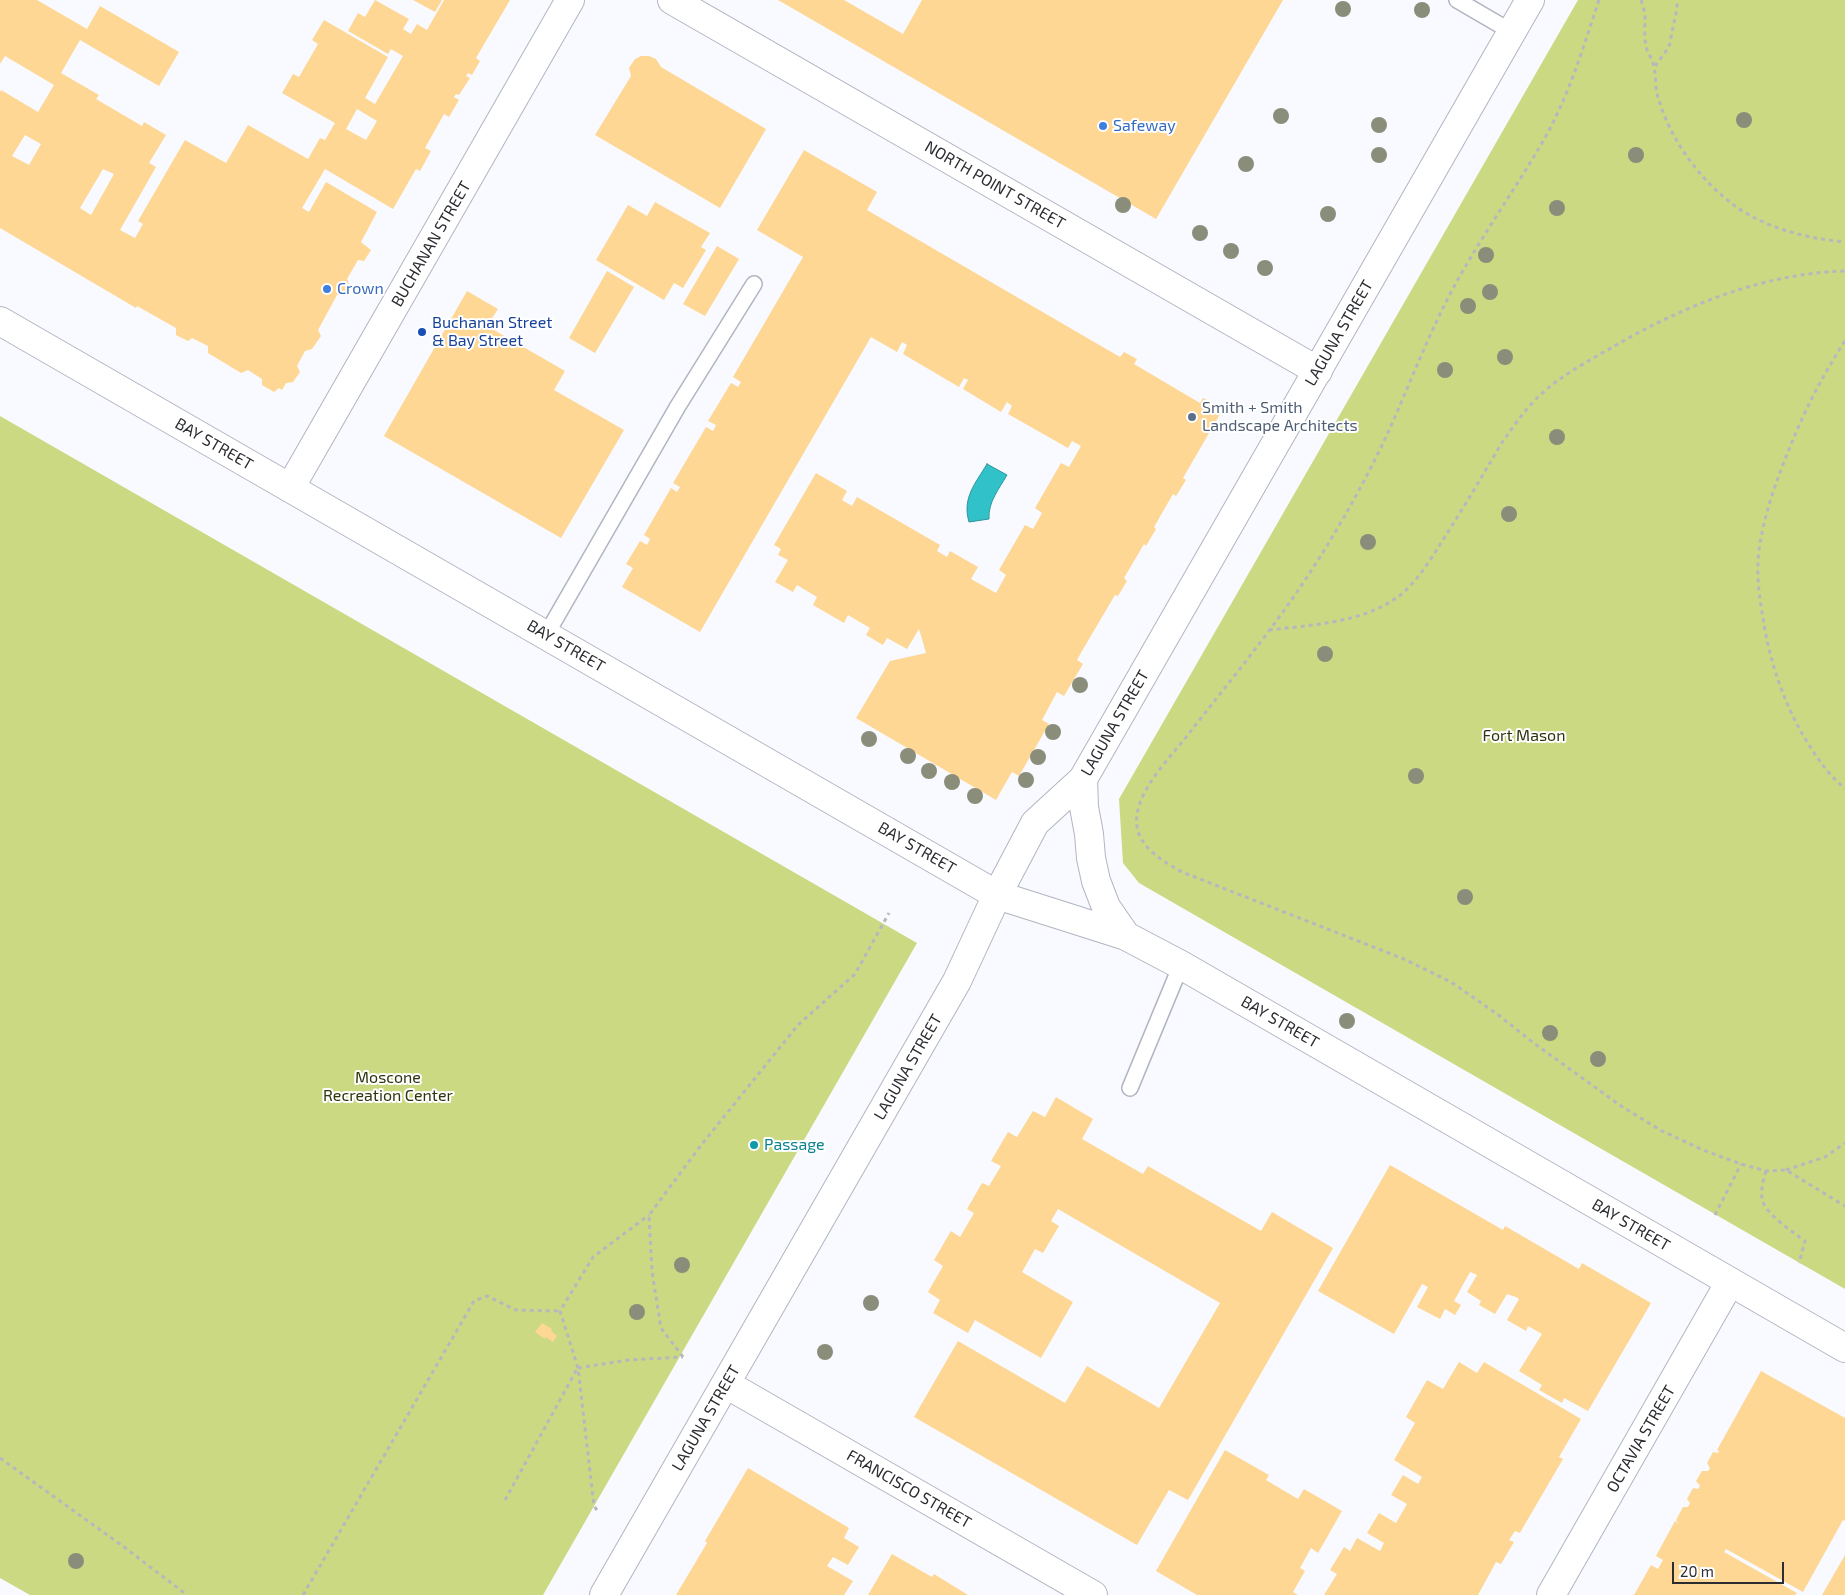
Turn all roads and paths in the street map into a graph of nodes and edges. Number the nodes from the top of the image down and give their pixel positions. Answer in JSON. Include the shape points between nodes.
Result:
{"nodes":[{"id":1,"x":570,"y":0,"type":"edge"},
{"id":2,"x":672,"y":0,"type":"edge"},
{"id":3,"x":1457,"y":0,"type":"edge"},
{"id":4,"x":1530,"y":0,"type":"edge"},
{"id":5,"x":1599,"y":0,"type":"edge"},
{"id":6,"x":1641,"y":0,"type":"edge"},
{"id":7,"x":1677,"y":0,"type":"edge"},
{"id":8,"x":1512,"y":32,"type":"junction"},
{"id":9,"x":1654,"y":67,"type":"junction"},
{"id":10,"x":1845,"y":242,"type":"edge"},
{"id":11,"x":1845,"y":271,"type":"edge"},
{"id":12,"x":754,"y":284,"type":"dead end"},
{"id":13,"x":0,"y":321,"type":"edge"},
{"id":14,"x":1845,"y":341,"type":"edge"},
{"id":15,"x":1318,"y":371,"type":"junction"},
{"id":16,"x":290,"y":488,"type":"junction"},
{"id":17,"x":1268,"y":630,"type":"junction"},
{"id":18,"x":546,"y":634,"type":"junction"},
{"id":19,"x":1083,"y":779,"type":"junction"},
{"id":20,"x":1845,"y":789,"type":"edge"},
{"id":21,"x":997,"y":895,"type":"junction"},
{"id":22,"x":889,"y":913,"type":"dead end"},
{"id":23,"x":1126,"y":936,"type":"junction"},
{"id":24,"x":1181,"y":965,"type":"junction"},
{"id":25,"x":1130,"y":1088,"type":"dead end"},
{"id":26,"x":1845,"y":1143,"type":"edge"},
{"id":27,"x":1741,"y":1164,"type":"junction"},
{"id":28,"x":1786,"y":1170,"type":"junction"},
{"id":29,"x":1766,"y":1171,"type":"junction"},
{"id":30,"x":1845,"y":1206,"type":"edge"},
{"id":31,"x":649,"y":1215,"type":"junction"},
{"id":32,"x":1715,"y":1215,"type":"dead end"},
{"id":33,"x":1799,"y":1263,"type":"dead end"},
{"id":34,"x":1730,"y":1282,"type":"junction"},
{"id":35,"x":560,"y":1311,"type":"junction"},
{"id":36,"x":1845,"y":1348,"type":"edge"},
{"id":37,"x":578,"y":1368,"type":"junction"},
{"id":38,"x":726,"y":1384,"type":"junction"},
{"id":39,"x":0,"y":1458,"type":"edge"},
{"id":40,"x":505,"y":1500,"type":"dead end"},
{"id":41,"x":597,"y":1510,"type":"dead end"},
{"id":42,"x":187,"y":1595,"type":"edge"},
{"id":43,"x":303,"y":1595,"type":"edge"},
{"id":44,"x":604,"y":1595,"type":"edge"},
{"id":45,"x":1093,"y":1595,"type":"edge"},
{"id":46,"x":1551,"y":1595,"type":"edge"}],
"edges":[{"from":1,"to":16,"type":"street","name":"BUCHANAN STREET"},
{"from":2,"to":15,"type":"street","name":"NORTH POINT STREET"},
{"from":3,"to":8,"type":"lane"},
{"from":4,"to":8,"type":"street","name":"LAGUNA STREET"},
{"from":5,"to":17,"type":"path","via":[[1571,85],[1548,133],[1442,309],[1364,483],[1310,573]]},
{"from":6,"to":9,"type":"path","via":[[1646,45]]},
{"from":7,"to":9,"type":"path","via":[[1669,47]]},
{"from":8,"to":15,"type":"street","name":"LAGUNA STREET"},
{"from":9,"to":10,"type":"path","via":[[1656,92],[1678,143],[1704,177],[1728,200],[1753,217],[1790,232]]},
{"from":11,"to":17,"type":"path","via":[[1796,276],[1731,292],[1635,334],[1583,363],[1536,399],[1520,418],[1427,564],[1400,596],[1364,614]]},
{"from":12,"to":18,"type":"lane","via":[[678,406]]},
{"from":13,"to":16,"type":"street","name":"BAY STREET"},
{"from":14,"to":20,"type":"path","via":[[1799,423],[1773,492],[1759,553],[1758,591],[1778,684],[1797,726],[1823,766]]},
{"from":15,"to":19,"type":"street","name":"LAGUNA STREET"},
{"from":16,"to":18,"type":"street","name":"BAY STREET"},
{"from":17,"to":27,"type":"path","via":[[1149,783],[1138,808],[1137,827],[1144,846],[1182,872],[1404,959],[1451,982],[1621,1106],[1662,1131]]},
{"from":18,"to":21,"type":"street","name":"BAY STREET"},
{"from":19,"to":21,"type":"street","name":"LAGUNA STREET","via":[[1035,823]]},
{"from":19,"to":23,"type":"street","via":[[1090,858],[1096,880],[1106,907]]},
{"from":21,"to":23,"type":"street","name":"BAY STREET"},
{"from":21,"to":38,"type":"street","name":"LAGUNA STREET","via":[[957,981]]},
{"from":22,"to":31,"type":"path","via":[[855,974],[798,1025]]},
{"from":23,"to":24,"type":"street","name":"BAY STREET"},
{"from":24,"to":25,"type":"lane"},
{"from":24,"to":34,"type":"street","name":"BAY STREET"},
{"from":26,"to":28,"type":"path","via":[[1825,1157]]},
{"from":27,"to":29,"type":"path"},
{"from":27,"to":32,"type":"path"},
{"from":28,"to":29,"type":"path"},
{"from":28,"to":30,"type":"path"},
{"from":29,"to":33,"type":"path","via":[[1762,1201],[1772,1214],[1805,1241]]},
{"from":31,"to":35,"type":"path","via":[[593,1257]]},
{"from":31,"to":37,"type":"path","via":[[652,1272],[661,1328],[683,1357],[628,1360]]},
{"from":34,"to":36,"type":"street","name":"BAY STREET"},
{"from":34,"to":46,"type":"street","name":"OCTAVIA STREET"},
{"from":35,"to":37,"type":"path"},
{"from":35,"to":43,"type":"path","via":[[516,1310],[487,1296],[474,1301]]},
{"from":37,"to":40,"type":"path"},
{"from":37,"to":41,"type":"path"},
{"from":38,"to":44,"type":"street","name":"LAGUNA STREET"},
{"from":38,"to":45,"type":"street","name":"FRANCISCO STREET"},
{"from":39,"to":42,"type":"path"}]}
